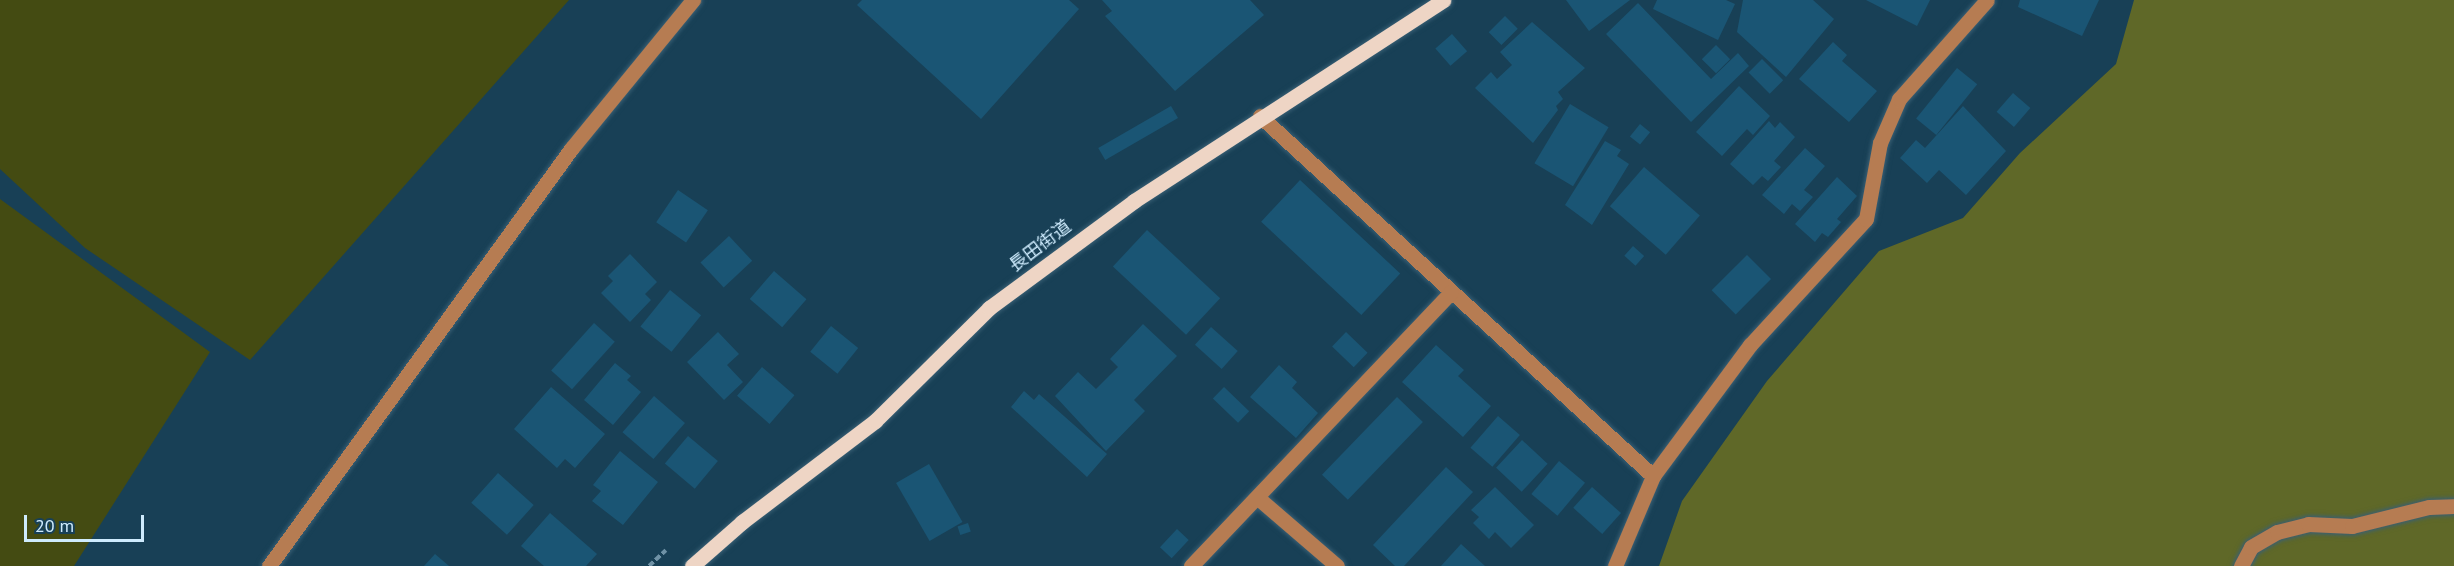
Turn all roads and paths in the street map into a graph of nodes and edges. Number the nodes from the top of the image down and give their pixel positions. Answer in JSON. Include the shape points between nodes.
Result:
{"nodes":[{"id":1,"x":693,"y":0,"type":"edge"},
{"id":2,"x":1443,"y":0,"type":"edge"},
{"id":3,"x":1987,"y":0,"type":"edge"},
{"id":4,"x":1260,"y":116,"type":"junction"},
{"id":5,"x":1451,"y":292,"type":"junction"},
{"id":6,"x":1653,"y":476,"type":"junction"},
{"id":7,"x":1258,"y":498,"type":"junction"},
{"id":8,"x":2454,"y":506,"type":"edge"},
{"id":9,"x":269,"y":566,"type":"edge"},
{"id":10,"x":692,"y":566,"type":"edge"},
{"id":11,"x":1191,"y":566,"type":"edge"},
{"id":12,"x":1337,"y":566,"type":"edge"},
{"id":13,"x":1615,"y":566,"type":"edge"},
{"id":14,"x":2241,"y":566,"type":"edge"}],
"edges":[{"from":1,"to":9,"type":"street","via":[[572,149]]},
{"from":2,"to":4,"type":"main road","name":"長田街道"},
{"from":3,"to":6,"type":"street","via":[[1899,99],[1880,143],[1866,219],[1750,345]]},
{"from":4,"to":5,"type":"street"},
{"from":4,"to":10,"type":"main road","name":"長田街道","via":[[1134,201],[989,308],[875,422],[742,522]]},
{"from":5,"to":6,"type":"street"},
{"from":5,"to":7,"type":"street"},
{"from":6,"to":13,"type":"street"},
{"from":7,"to":11,"type":"street"},
{"from":7,"to":12,"type":"street"},
{"from":8,"to":14,"type":"street","via":[[2429,507],[2352,526],[2308,524],[2277,532],[2251,547]]}]}
